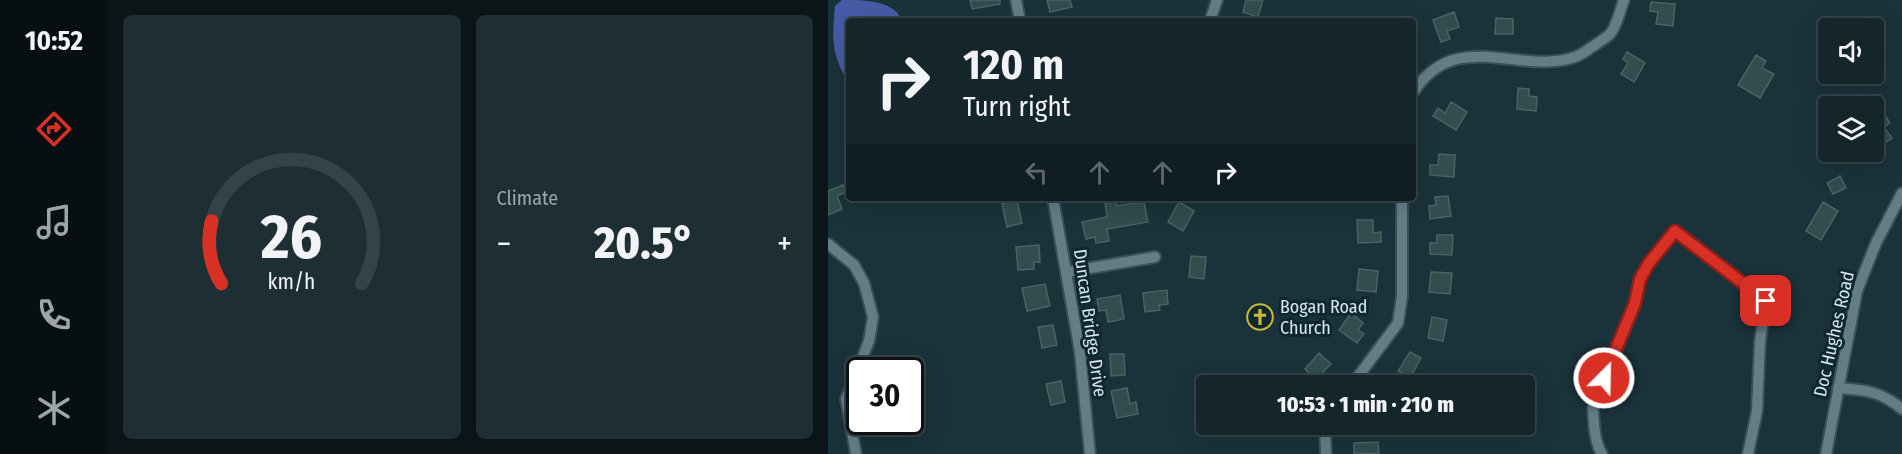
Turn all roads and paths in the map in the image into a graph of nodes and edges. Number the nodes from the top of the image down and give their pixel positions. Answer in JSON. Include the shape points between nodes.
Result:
{"nodes":[{"id":1,"x":1016,"y":0,"type":"edge"},
{"id":2,"x":1217,"y":0,"type":"edge"},
{"id":3,"x":1624,"y":0,"type":"edge"},
{"id":4,"x":1019,"y":18,"type":"edge"},
{"id":5,"x":1210,"y":18,"type":"edge"},
{"id":6,"x":1416,"y":90,"type":"edge"},
{"id":7,"x":1902,"y":193,"type":"edge"},
{"id":8,"x":1054,"y":201,"type":"edge"},
{"id":9,"x":1402,"y":201,"type":"edge"},
{"id":10,"x":828,"y":244,"type":"edge"},
{"id":11,"x":1155,"y":257,"type":"dead end"},
{"id":12,"x":1067,"y":272,"type":"junction"},
{"id":13,"x":1359,"y":375,"type":"edge"},
{"id":14,"x":1838,"y":387,"type":"junction"},
{"id":15,"x":1902,"y":409,"type":"edge"},
{"id":16,"x":1325,"y":435,"type":"edge"},
{"id":17,"x":856,"y":454,"type":"edge"},
{"id":18,"x":1090,"y":454,"type":"edge"},
{"id":19,"x":1326,"y":454,"type":"edge"},
{"id":20,"x":1602,"y":454,"type":"edge"},
{"id":21,"x":1748,"y":454,"type":"edge"},
{"id":22,"x":1826,"y":454,"type":"edge"}],
"edges":[{"from":1,"to":4,"type":"street"},
{"from":2,"to":5,"type":"street"},
{"from":3,"to":6,"type":"street","via":[[1610,34],[1578,56],[1567,60],[1456,59],[1438,65]]},
{"from":7,"to":14,"type":"street","name":"Doc Hughes Road","via":[[1857,291]]},
{"from":8,"to":12,"type":"street","name":"Duncan Bridge Drive"},
{"from":9,"to":13,"type":"street","via":[[1402,296],[1398,323]]},
{"from":10,"to":17,"type":"street","via":[[854,265],[864,283],[873,317],[869,341],[846,399]]},
{"from":11,"to":12,"type":"street"},
{"from":12,"to":18,"type":"street","name":"Duncan Bridge Drive"},
{"from":14,"to":15,"type":"street","via":[[1887,397]]},
{"from":14,"to":22,"type":"street","name":"Doc Hughes Road"},
{"from":16,"to":19,"type":"street"},
{"from":20,"to":21,"type":"street","via":[[1593,408],[1635,303],[1640,279],[1675,231],[1766,301],[1757,411]]}]}
